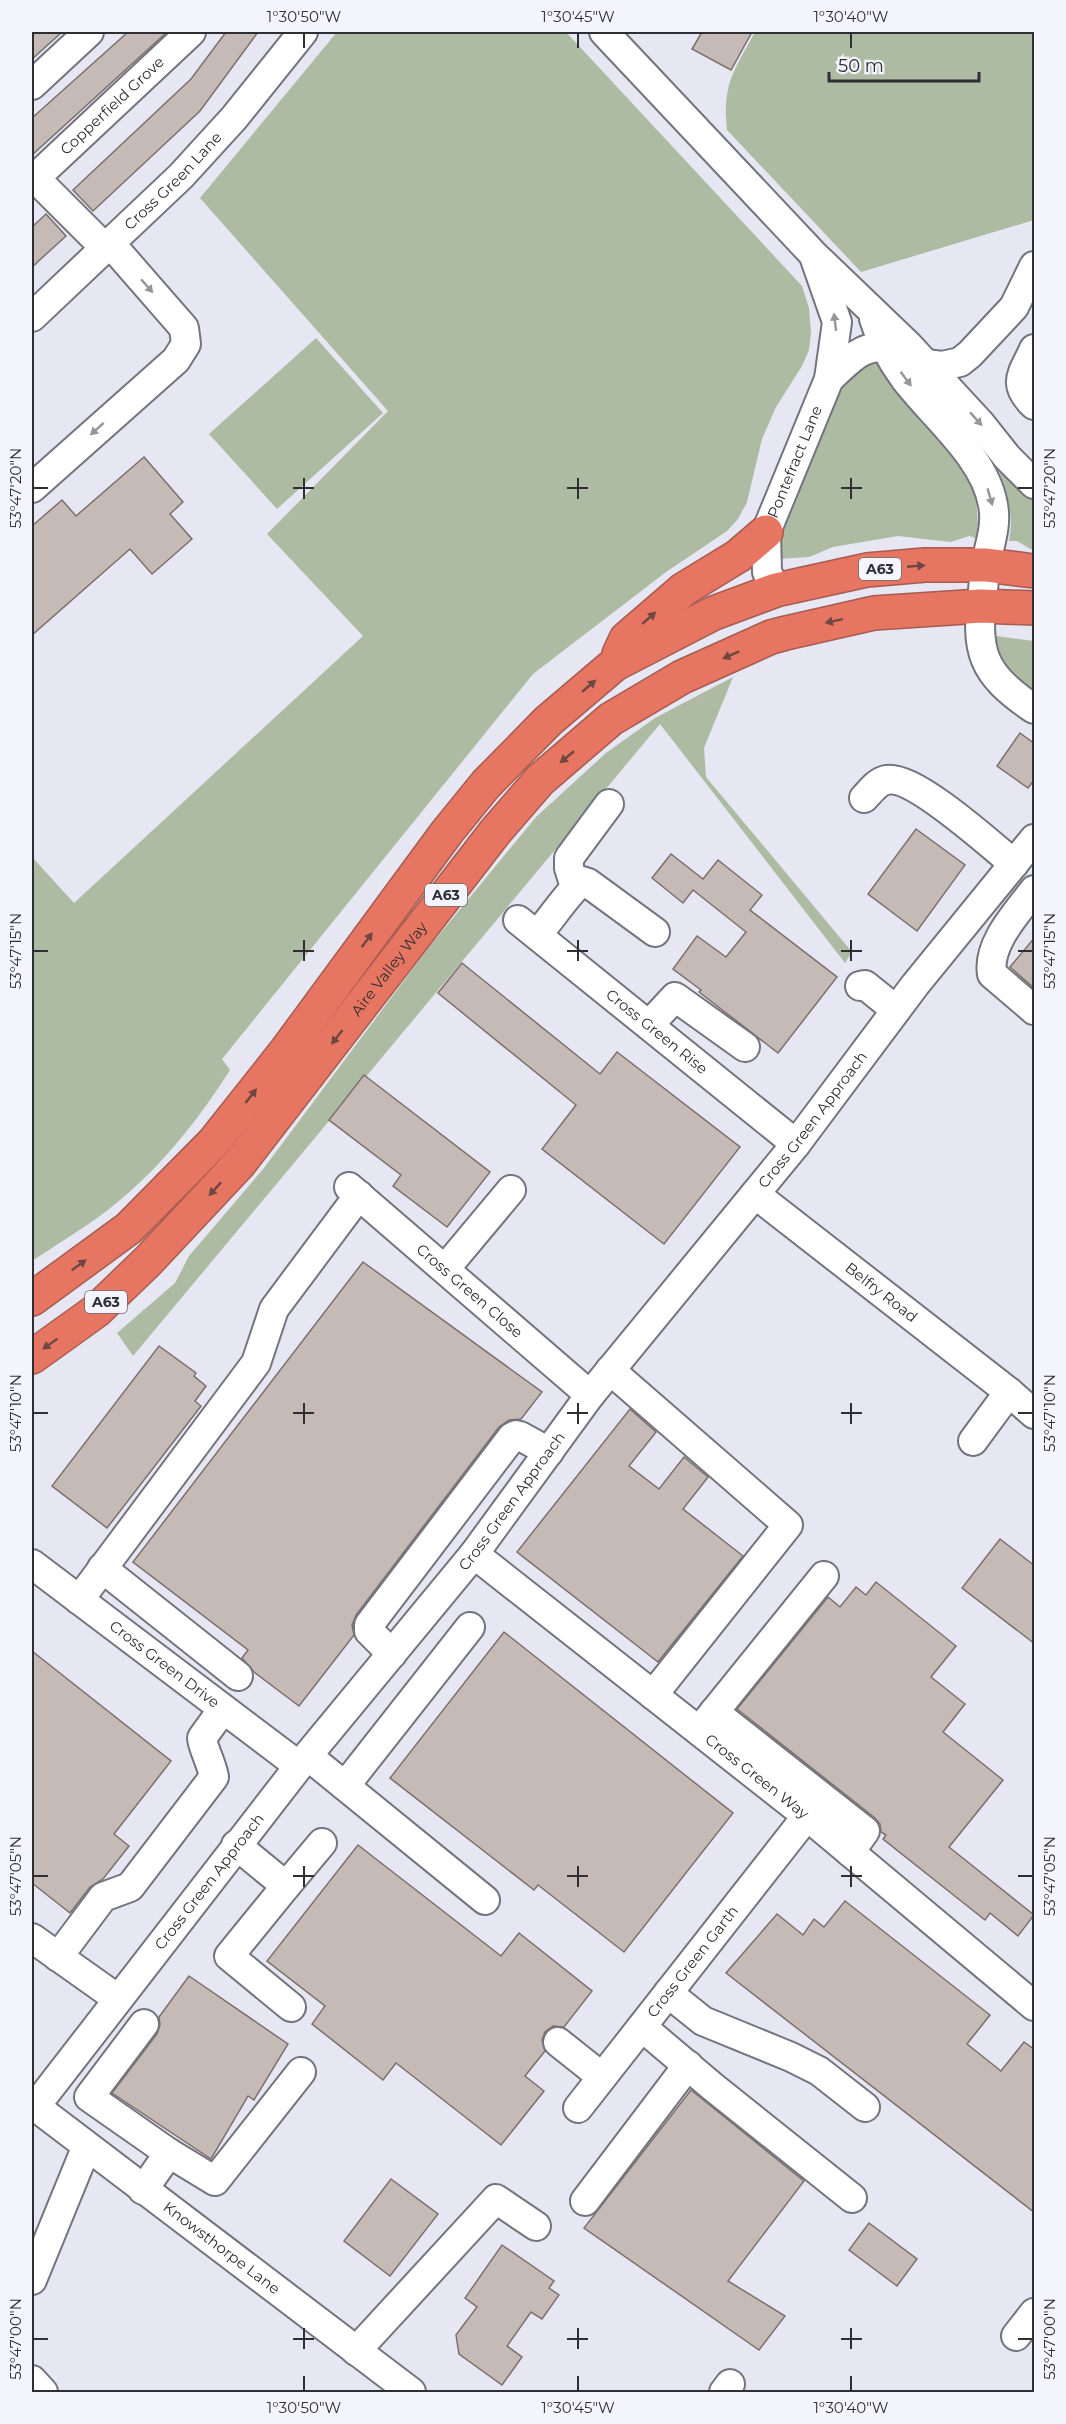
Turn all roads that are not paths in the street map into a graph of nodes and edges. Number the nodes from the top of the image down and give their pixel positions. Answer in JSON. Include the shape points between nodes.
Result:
{"nodes":[{"id":1,"x":90,"y":32,"type":"edge"},
{"id":2,"x":191,"y":32,"type":"edge"},
{"id":3,"x":303,"y":32,"type":"edge"},
{"id":4,"x":604,"y":32,"type":"edge"},
{"id":5,"x":32,"y":85,"type":"edge"},
{"id":6,"x":33,"y":178,"type":"edge"},
{"id":7,"x":106,"y":245,"type":"junction"},
{"id":8,"x":814,"y":255,"type":"junction"},
{"id":9,"x":1035,"y":266,"type":"edge"},
{"id":10,"x":1024,"y":312,"type":"edge"},
{"id":11,"x":32,"y":317,"type":"edge"},
{"id":12,"x":1035,"y":349,"type":"edge"},
{"id":13,"x":906,"y":352,"type":"junction"},
{"id":14,"x":970,"y":354,"type":"junction"},
{"id":15,"x":829,"y":380,"type":"junction"},
{"id":16,"x":956,"y":398,"type":"junction"},
{"id":17,"x":1035,"y":405,"type":"edge"},
{"id":18,"x":1035,"y":484,"type":"edge"},
{"id":19,"x":32,"y":488,"type":"edge"},
{"id":20,"x":766,"y":532,"type":"junction"},
{"id":21,"x":1035,"y":571,"type":"edge"},
{"id":22,"x":776,"y":590,"type":"junction"},
{"id":23,"x":975,"y":591,"type":"junction"},
{"id":24,"x":1035,"y":599,"type":"edge"},
{"id":25,"x":1035,"y":608,"type":"edge"},
{"id":26,"x":615,"y":664,"type":"junction"},
{"id":27,"x":1035,"y":709,"type":"edge"},
{"id":28,"x":864,"y":798,"type":"dead end"},
{"id":29,"x":609,"y":804,"type":"dead end"},
{"id":30,"x":1035,"y":839,"type":"edge"},
{"id":31,"x":1014,"y":864,"type":"junction"},
{"id":32,"x":575,"y":887,"type":"junction"},
{"id":33,"x":1035,"y":890,"type":"edge"},
{"id":34,"x":655,"y":932,"type":"dead end"},
{"id":35,"x":860,"y":986,"type":"dead end"},
{"id":36,"x":896,"y":1010,"type":"junction"},
{"id":37,"x":1035,"y":1010,"type":"edge"},
{"id":38,"x":649,"y":1025,"type":"junction"},
{"id":39,"x":745,"y":1047,"type":"dead end"},
{"id":40,"x":796,"y":1144,"type":"junction"},
{"id":41,"x":512,"y":1190,"type":"dead end"},
{"id":42,"x":755,"y":1194,"type":"junction"},
{"id":43,"x":445,"y":1269,"type":"junction"},
{"id":44,"x":32,"y":1299,"type":"edge"},
{"id":45,"x":32,"y":1357,"type":"edge"},
{"id":46,"x":610,"y":1370,"type":"junction"},
{"id":47,"x":1009,"y":1392,"type":"junction"},
{"id":48,"x":590,"y":1395,"type":"junction"},
{"id":49,"x":1035,"y":1414,"type":"edge"},
{"id":50,"x":973,"y":1441,"type":"dead end"},
{"id":51,"x":549,"y":1452,"type":"junction"},
{"id":52,"x":474,"y":1554,"type":"junction"},
{"id":53,"x":32,"y":1564,"type":"edge"},
{"id":54,"x":102,"y":1568,"type":"junction"},
{"id":55,"x":824,"y":1576,"type":"dead end"},
{"id":56,"x":79,"y":1600,"type":"junction"},
{"id":57,"x":470,"y":1627,"type":"dead end"},
{"id":58,"x":392,"y":1654,"type":"junction"},
{"id":59,"x":238,"y":1676,"type":"dead end"},
{"id":60,"x":653,"y":1695,"type":"junction"},
{"id":61,"x":223,"y":1709,"type":"junction"},
{"id":62,"x":707,"y":1721,"type":"junction"},
{"id":63,"x":304,"y":1761,"type":"junction"},
{"id":64,"x":345,"y":1785,"type":"junction"},
{"id":65,"x":807,"y":1816,"type":"junction"},
{"id":66,"x":322,"y":1843,"type":"dead end"},
{"id":67,"x":236,"y":1845,"type":"junction"},
{"id":68,"x":850,"y":1852,"type":"junction"},
{"id":69,"x":286,"y":1886,"type":"junction"},
{"id":70,"x":485,"y":1900,"type":"dead end"},
{"id":71,"x":32,"y":1938,"type":"edge"},
{"id":72,"x":58,"y":1957,"type":"junction"},
{"id":73,"x":668,"y":1993,"type":"junction"},
{"id":74,"x":118,"y":1999,"type":"junction"},
{"id":75,"x":1035,"y":2006,"type":"edge"},
{"id":76,"x":291,"y":2007,"type":"dead end"},
{"id":77,"x":144,"y":2024,"type":"dead end"},
{"id":78,"x":642,"y":2027,"type":"junction"},
{"id":79,"x":558,"y":2042,"type":"dead end"},
{"id":80,"x":688,"y":2065,"type":"junction"},
{"id":81,"x":301,"y":2072,"type":"dead end"},
{"id":82,"x":602,"y":2077,"type":"junction"},
{"id":83,"x":33,"y":2106,"type":"edge"},
{"id":84,"x":865,"y":2107,"type":"dead end"},
{"id":85,"x":578,"y":2108,"type":"dead end"},
{"id":86,"x":87,"y":2148,"type":"junction"},
{"id":87,"x":169,"y":2153,"type":"junction"},
{"id":88,"x":143,"y":2190,"type":"junction"},
{"id":89,"x":852,"y":2198,"type":"dead end"},
{"id":90,"x":585,"y":2201,"type":"dead end"},
{"id":91,"x":536,"y":2226,"type":"dead end"},
{"id":92,"x":32,"y":2280,"type":"edge"},
{"id":93,"x":1035,"y":2313,"type":"edge"},
{"id":94,"x":1016,"y":2336,"type":"dead end"},
{"id":95,"x":356,"y":2351,"type":"junction"},
{"id":96,"x":32,"y":2380,"type":"edge"},
{"id":97,"x":43,"y":2392,"type":"edge"},
{"id":98,"x":411,"y":2392,"type":"edge"}],
"edges":[{"from":1,"to":5,"type":"street"},
{"from":2,"to":6,"type":"street","name":"Copperfield Grove"},
{"from":3,"to":7,"type":"street","name":"Cross Green Lane","via":[[181,176]]},
{"from":4,"to":8,"type":"street","name":"Pontefract Lane"},
{"from":6,"to":7,"type":"street"},
{"from":7,"to":11,"type":"street","name":"Cross Green Lane"},
{"from":7,"to":19,"type":"street","one_way":true,"via":[[183,328],[186,344],[176,360]]},
{"from":8,"to":13,"type":"street","name":"Pontefract Lane","via":[[870,309]]},
{"from":15,"to":8,"type":"street","name":"Pontefract Lane","one_way":true,"via":[[837,322]]},
{"from":9,"to":10,"type":"street"},
{"from":10,"to":14,"type":"street"},
{"from":12,"to":17,"type":"street","via":[[1020,380],[1022,394]]},
{"from":13,"to":14,"type":"street","via":[[942,366],[960,362]]},
{"from":13,"to":15,"type":"street","via":[[859,351]]},
{"from":13,"to":16,"type":"street","name":"Pontefract Lane"},
{"from":13,"to":23,"type":"street","one_way":true,"via":[[906,380],[963,446],[985,478],[993,504],[994,531]]},
{"from":14,"to":16,"type":"street"},
{"from":15,"to":20,"type":"street","name":"Pontefract Lane"},
{"from":16,"to":18,"type":"street","name":"Pontefract Lane","one_way":true},
{"from":20,"to":22,"type":"street","name":"Pontefract Lane","via":[[767,572]]},
{"from":26,"to":20,"type":"highway","number":"A63","one_way":true,"via":[[626,639],[684,589],[738,556]]},
{"from":21,"to":23,"type":"highway","number":"A63"},
{"from":22,"to":23,"type":"highway","number":"A63","via":[[797,601],[897,590]]},
{"from":22,"to":26,"type":"highway","number":"A63","via":[[714,613]]},
{"from":23,"to":24,"type":"highway","number":"A63","via":[[1025,593]]},
{"from":23,"to":25,"type":"highway","number":"A63"},
{"from":23,"to":27,"type":"street","via":[[980,640],[992,671]]},
{"from":23,"to":45,"type":"highway","name":"Aire Valley Way","number":"A63","one_way":true,"via":[[771,637],[682,677],[621,713],[540,780],[495,832],[239,1164],[96,1311]]},
{"from":44,"to":26,"type":"highway","number":"A63","one_way":true,"via":[[129,1228],[214,1142],[480,792],[548,722]]},
{"from":28,"to":31,"type":"street","via":[[885,780],[919,790]]},
{"from":29,"to":32,"type":"street","via":[[569,858]]},
{"from":30,"to":31,"type":"street","name":"Cross Green Approach"},
{"from":31,"to":36,"type":"street","name":"Cross Green Approach"},
{"from":32,"to":34,"type":"street","via":[[582,881],[588,883]]},
{"from":32,"to":38,"type":"street","name":"Cross Green Rise","via":[[556,913],[528,927]]},
{"from":33,"to":37,"type":"street","via":[[1002,936],[990,962],[992,974]]},
{"from":35,"to":36,"type":"street","via":[[866,985]]},
{"from":36,"to":40,"type":"street","name":"Cross Green Approach"},
{"from":38,"to":39,"type":"street","via":[[675,997]]},
{"from":38,"to":40,"type":"street","name":"Cross Green Rise"},
{"from":40,"to":42,"type":"street","name":"Cross Green Approach"},
{"from":41,"to":43,"type":"street"},
{"from":42,"to":46,"type":"street","name":"Cross Green Approach"},
{"from":42,"to":47,"type":"street","name":"Belfry Road"},
{"from":43,"to":48,"type":"street","name":"Cross Green Close"},
{"from":43,"to":54,"type":"street","name":"Cross Green Close","via":[[354,1191],[274,1309],[256,1363]]},
{"from":46,"to":48,"type":"street","name":"Cross Green Approach"},
{"from":46,"to":60,"type":"street","via":[[788,1525]]},
{"from":47,"to":49,"type":"street","name":"Belfry Road"},
{"from":47,"to":50,"type":"street"},
{"from":48,"to":51,"type":"street","name":"Cross Green Approach"},
{"from":51,"to":52,"type":"street","name":"Cross Green Approach"},
{"from":51,"to":58,"type":"street","via":[[516,1434],[512,1437],[369,1625],[369,1631]]},
{"from":52,"to":58,"type":"street","name":"Cross Green Approach"},
{"from":52,"to":60,"type":"street","name":"Cross Green Way"},
{"from":53,"to":56,"type":"street","name":"Cross Green Drive"},
{"from":54,"to":56,"type":"street"},
{"from":54,"to":59,"type":"street"},
{"from":55,"to":62,"type":"street"},
{"from":56,"to":61,"type":"street","name":"Cross Green Drive"},
{"from":57,"to":64,"type":"street"},
{"from":58,"to":63,"type":"street","name":"Cross Green Approach"},
{"from":60,"to":62,"type":"street","name":"Cross Green Way"},
{"from":61,"to":63,"type":"street","name":"Cross Green Drive"},
{"from":61,"to":72,"type":"street","via":[[202,1738],[214,1777],[130,1887],[104,1897]]},
{"from":62,"to":65,"type":"street","name":"Cross Green Way"},
{"from":62,"to":68,"type":"street","via":[[865,1831]]},
{"from":63,"to":64,"type":"street","name":"Cross Green Drive"},
{"from":63,"to":67,"type":"street","name":"Cross Green Approach"},
{"from":64,"to":70,"type":"street","name":"Cross Green Drive"},
{"from":65,"to":68,"type":"street","name":"Cross Green Way"},
{"from":65,"to":73,"type":"street","name":"Cross Green Garth"},
{"from":66,"to":69,"type":"street"},
{"from":67,"to":69,"type":"street"},
{"from":67,"to":74,"type":"street","name":"Cross Green Approach"},
{"from":68,"to":75,"type":"street","name":"Cross Green Way"},
{"from":69,"to":76,"type":"street","via":[[229,1956]]},
{"from":71,"to":72,"type":"street"},
{"from":72,"to":74,"type":"street"},
{"from":73,"to":78,"type":"street","name":"Cross Green Garth"},
{"from":73,"to":84,"type":"street","via":[[703,2021],[819,2071]]},
{"from":74,"to":83,"type":"street","name":"Cross Green Approach"},
{"from":77,"to":87,"type":"street","via":[[89,2097]]},
{"from":78,"to":80,"type":"street"},
{"from":78,"to":82,"type":"street","name":"Cross Green Garth"},
{"from":79,"to":82,"type":"street"},
{"from":80,"to":89,"type":"street"},
{"from":80,"to":90,"type":"street"},
{"from":81,"to":87,"type":"street","via":[[215,2181]]},
{"from":82,"to":85,"type":"street","name":"Cross Green Garth"},
{"from":83,"to":86,"type":"street","name":"Knowsthorpe Lane"},
{"from":86,"to":88,"type":"street","name":"Knowsthorpe Lane"},
{"from":86,"to":92,"type":"street"},
{"from":87,"to":88,"type":"street"},
{"from":88,"to":95,"type":"street","name":"Knowsthorpe Lane"},
{"from":91,"to":95,"type":"street","via":[[495,2199]]},
{"from":93,"to":94,"type":"street"},
{"from":95,"to":98,"type":"street","name":"Knowsthorpe Lane"},
{"from":96,"to":97,"type":"street"}]}
